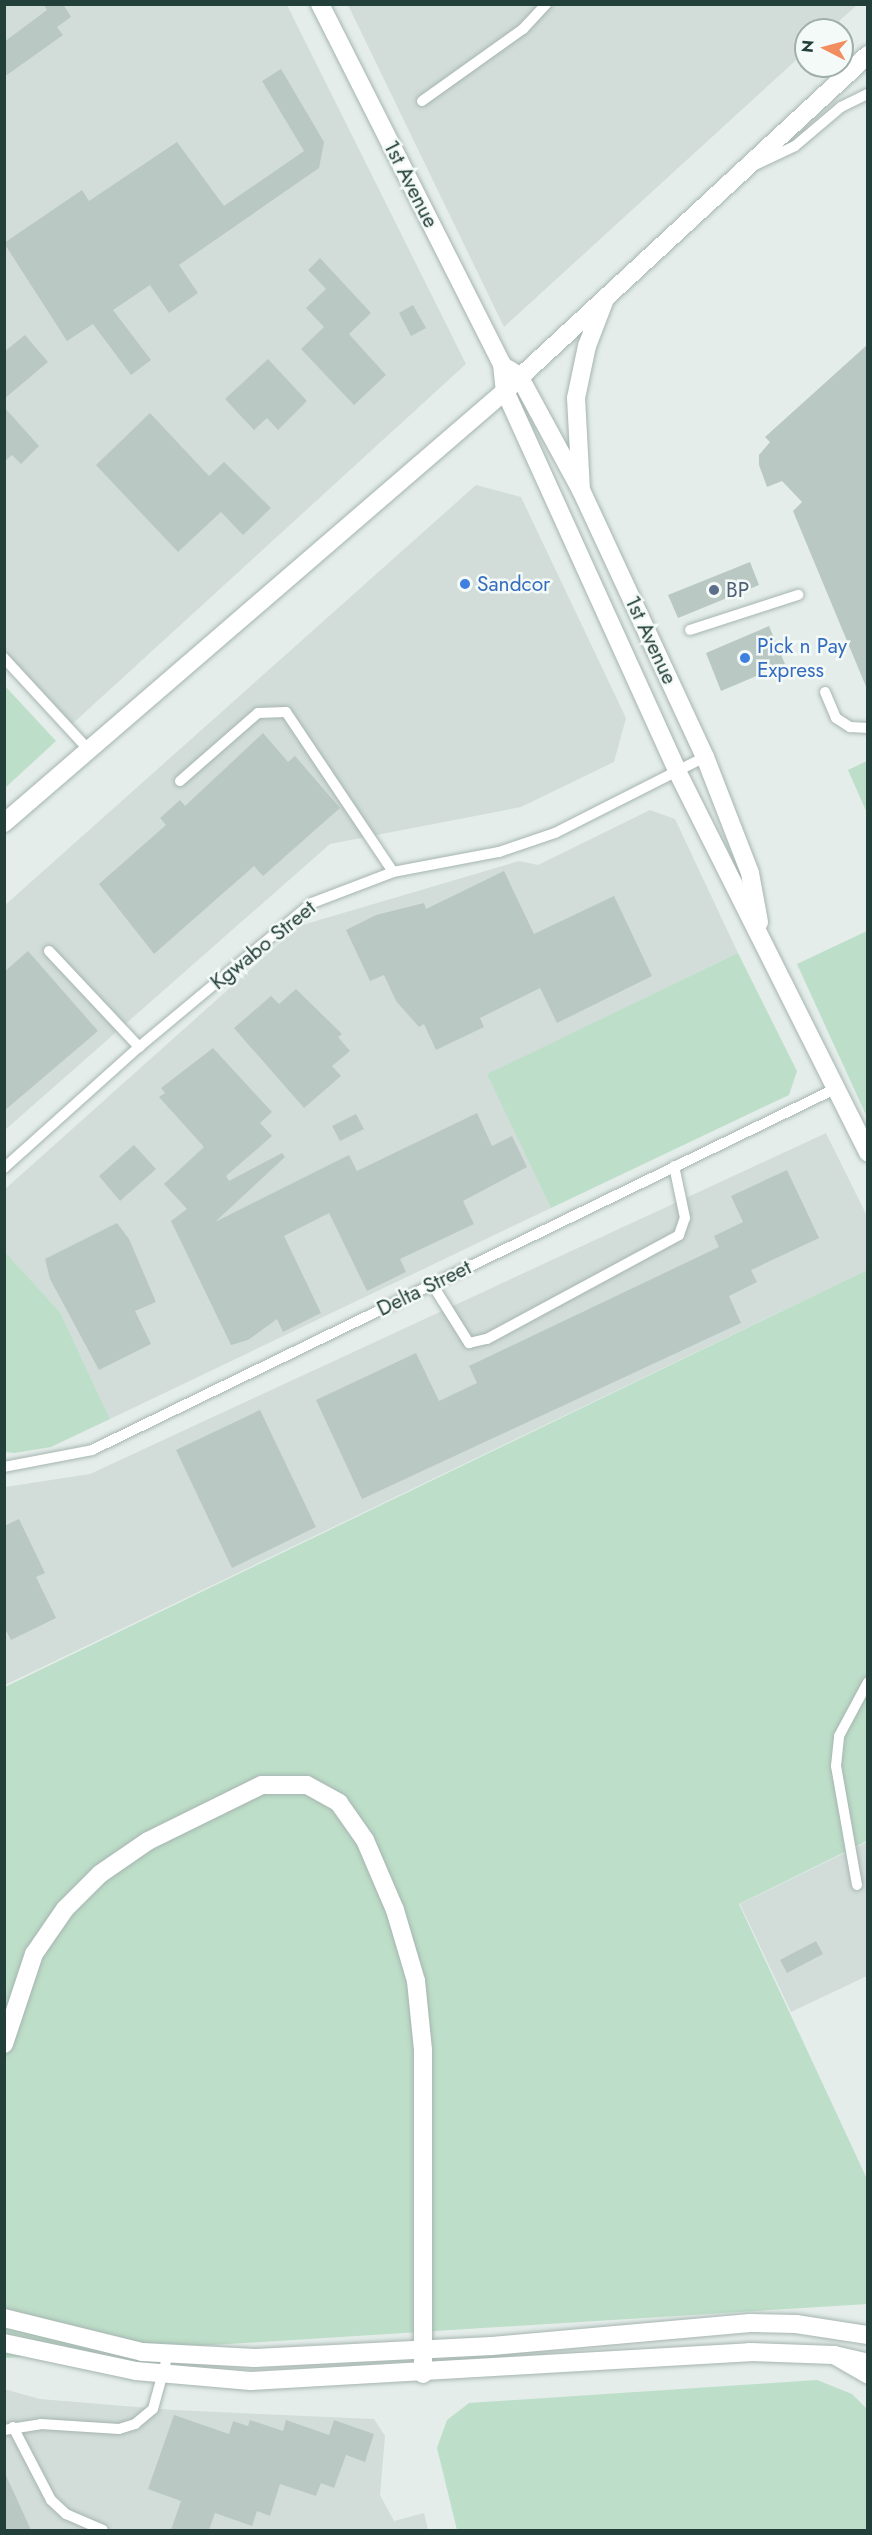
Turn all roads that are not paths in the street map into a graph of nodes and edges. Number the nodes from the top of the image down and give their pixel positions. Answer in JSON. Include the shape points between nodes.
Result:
{"nodes":[{"id":1,"x":320,"y":4,"type":"edge"},
{"id":2,"x":546,"y":4,"type":"edge"},
{"id":3,"x":867,"y":55,"type":"edge"},
{"id":4,"x":867,"y":94,"type":"edge"},
{"id":5,"x":422,"y":101,"type":"dead end"},
{"id":6,"x":739,"y":170,"type":"junction"},
{"id":7,"x":608,"y":292,"type":"junction"},
{"id":8,"x":502,"y":364,"type":"junction"},
{"id":9,"x":519,"y":376,"type":"junction"},
{"id":10,"x":505,"y":391,"type":"junction"},
{"id":11,"x":581,"y":490,"type":"junction"},
{"id":12,"x":798,"y":595,"type":"dead end"},
{"id":13,"x":690,"y":630,"type":"dead end"},
{"id":14,"x":4,"y":658,"type":"edge"},
{"id":15,"x":825,"y":692,"type":"dead end"},
{"id":16,"x":867,"y":728,"type":"edge"},
{"id":17,"x":87,"y":748,"type":"junction"},
{"id":18,"x":705,"y":757,"type":"junction"},
{"id":19,"x":677,"y":771,"type":"junction"},
{"id":20,"x":180,"y":781,"type":"dead end"},
{"id":21,"x":4,"y":823,"type":"edge"},
{"id":22,"x":393,"y":872,"type":"junction"},
{"id":23,"x":761,"y":935,"type":"junction"},
{"id":24,"x":49,"y":951,"type":"dead end"},
{"id":25,"x":139,"y":1047,"type":"junction"},
{"id":26,"x":837,"y":1088,"type":"junction"},
{"id":27,"x":867,"y":1154,"type":"edge"},
{"id":28,"x":674,"y":1166,"type":"junction"},
{"id":29,"x":4,"y":1168,"type":"edge"},
{"id":30,"x":432,"y":1284,"type":"junction"},
{"id":31,"x":4,"y":1467,"type":"edge"},
{"id":32,"x":867,"y":1682,"type":"edge"},
{"id":33,"x":857,"y":1885,"type":"dead end"},
{"id":34,"x":4,"y":2044,"type":"edge"},
{"id":35,"x":4,"y":2318,"type":"edge"},
{"id":36,"x":867,"y":2335,"type":"edge"},
{"id":37,"x":4,"y":2343,"type":"edge"},
{"id":38,"x":422,"y":2349,"type":"junction"},
{"id":39,"x":168,"y":2354,"type":"junction"},
{"id":40,"x":834,"y":2355,"type":"junction"},
{"id":41,"x":867,"y":2363,"type":"edge"},
{"id":42,"x":423,"y":2374,"type":"junction"},
{"id":43,"x":165,"y":2375,"type":"junction"},
{"id":44,"x":867,"y":2375,"type":"edge"},
{"id":45,"x":9,"y":2429,"type":"edge"},
{"id":46,"x":103,"y":2530,"type":"edge"}],
"edges":[{"from":1,"to":8,"type":"street","name":"1st Avenue"},
{"from":2,"to":5,"type":"lane","via":[[523,29]]},
{"from":3,"to":6,"type":"street"},
{"from":4,"to":6,"type":"lane","via":[[841,107],[795,146]]},
{"from":6,"to":7,"type":"street"},
{"from":7,"to":9,"type":"street"},
{"from":7,"to":11,"type":"street","via":[[587,346],[576,398]]},
{"from":8,"to":9,"type":"street","name":"1st Avenue"},
{"from":8,"to":10,"type":"street","name":"1st Avenue"},
{"from":9,"to":10,"type":"street"},
{"from":9,"to":11,"type":"street","name":"1st Avenue"},
{"from":10,"to":17,"type":"street"},
{"from":10,"to":19,"type":"street","name":"1st Avenue"},
{"from":11,"to":18,"type":"street","name":"1st Avenue"},
{"from":12,"to":13,"type":"lane"},
{"from":14,"to":17,"type":"lane"},
{"from":15,"to":16,"type":"lane","via":[[836,718],[850,727]]},
{"from":17,"to":21,"type":"street"},
{"from":18,"to":19,"type":"lane","name":"Kgwabo Street"},
{"from":18,"to":23,"type":"street","name":"1st Avenue","via":[[750,873]]},
{"from":19,"to":22,"type":"lane","name":"Kgwabo Street","via":[[555,833],[500,852]]},
{"from":19,"to":23,"type":"street","name":"1st Avenue"},
{"from":20,"to":22,"type":"lane","via":[[258,713],[286,712]]},
{"from":22,"to":25,"type":"lane","name":"Kgwabo Street","via":[[312,903]]},
{"from":23,"to":26,"type":"street","name":"1st Avenue"},
{"from":24,"to":25,"type":"lane"},
{"from":25,"to":29,"type":"lane","name":"Kgwabo Street"},
{"from":26,"to":27,"type":"street","name":"1st Avenue"},
{"from":26,"to":28,"type":"lane","name":"Delta Street"},
{"from":28,"to":30,"type":"lane","name":"Delta Street"},
{"from":28,"to":30,"type":"lane","via":[[685,1218],[679,1235],[487,1339],[469,1343]]},
{"from":30,"to":31,"type":"lane","name":"Delta Street","via":[[92,1450]]},
{"from":32,"to":33,"type":"lane","via":[[839,1736],[836,1766]]},
{"from":34,"to":38,"type":"street","via":[[34,1954],[65,1909],[100,1874],[148,1841],[262,1785],[307,1785],[339,1803],[365,1840],[391,1900],[416,1982],[423,2050]]},
{"from":35,"to":39,"type":"street","via":[[97,2344]]},
{"from":36,"to":38,"type":"street","via":[[796,2324],[750,2323]]},
{"from":37,"to":43,"type":"street","via":[[93,2364]]},
{"from":38,"to":39,"type":"street","via":[[255,2358]]},
{"from":38,"to":42,"type":"street"},
{"from":39,"to":43,"type":"lane"},
{"from":40,"to":41,"type":"street"},
{"from":40,"to":42,"type":"street","via":[[749,2352]]},
{"from":40,"to":44,"type":"street"},
{"from":42,"to":43,"type":"street","via":[[293,2381]]},
{"from":43,"to":45,"type":"lane","via":[[153,2409],[135,2424],[119,2429]]},
{"from":45,"to":46,"type":"lane","via":[[51,2500],[66,2514]]}]}
